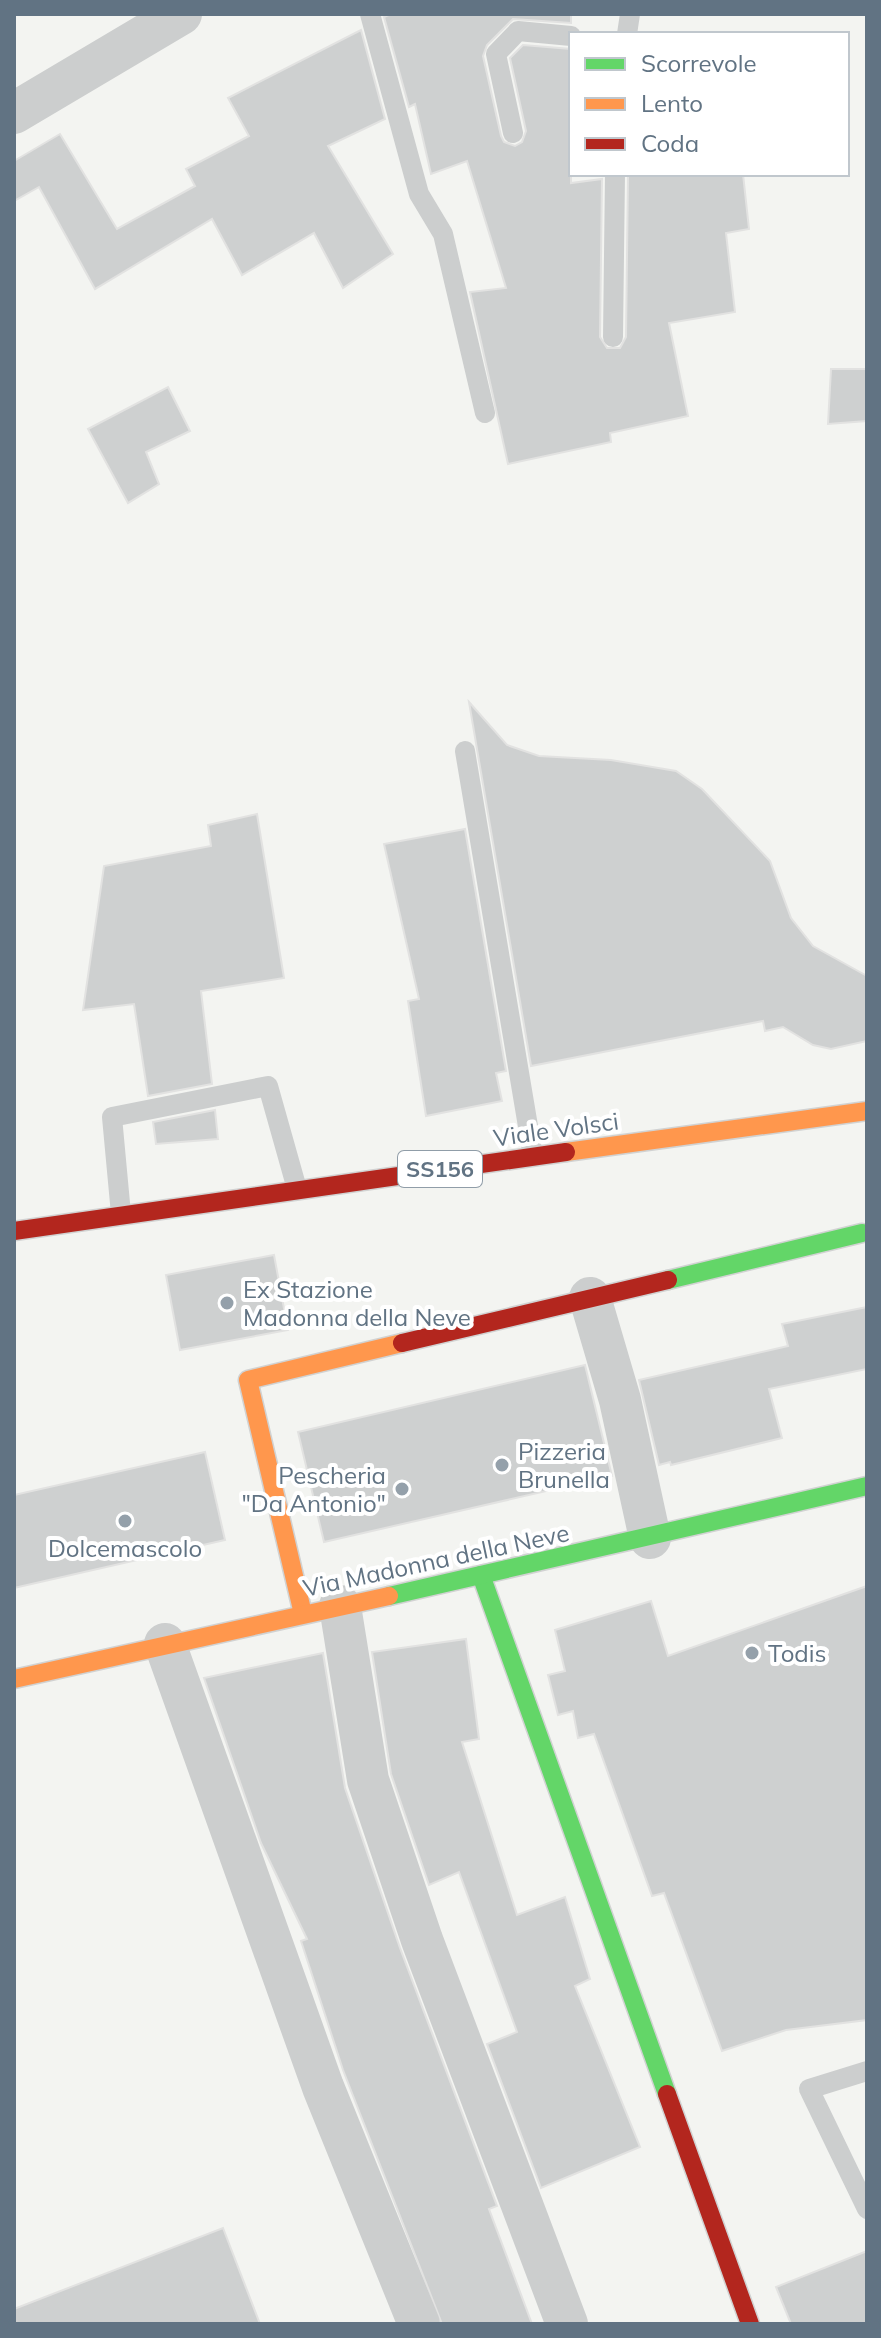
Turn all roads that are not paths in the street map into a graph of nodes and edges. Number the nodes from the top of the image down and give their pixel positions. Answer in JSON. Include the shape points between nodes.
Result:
{"nodes":[{"id":1,"x":181,"y":14,"type":"edge"},
{"id":2,"x":370,"y":14,"type":"edge"},
{"id":3,"x":569,"y":36,"type":"edge"},
{"id":4,"x":14,"y":113,"type":"edge"},
{"id":5,"x":513,"y":133,"type":"dead end"},
{"id":6,"x":615,"y":176,"type":"edge"},
{"id":7,"x":613,"y":337,"type":"dead end"},
{"id":8,"x":485,"y":413,"type":"dead end"},
{"id":9,"x":465,"y":751,"type":"dead end"},
{"id":10,"x":867,"y":1111,"type":"edge"},
{"id":11,"x":533,"y":1156,"type":"junction"},
{"id":12,"x":297,"y":1189,"type":"junction"},
{"id":13,"x":121,"y":1214,"type":"junction"},
{"id":14,"x":14,"y":1231,"type":"edge"},
{"id":15,"x":862,"y":1233,"type":"dead end"},
{"id":16,"x":590,"y":1298,"type":"junction"},
{"id":17,"x":867,"y":1486,"type":"edge"},
{"id":18,"x":650,"y":1538,"type":"junction"},
{"id":19,"x":481,"y":1575,"type":"junction"},
{"id":20,"x":322,"y":1610,"type":"junction"},
{"id":21,"x":165,"y":1644,"type":"junction"},
{"id":22,"x":14,"y":1679,"type":"edge"},
{"id":23,"x":867,"y":2071,"type":"edge"},
{"id":24,"x":867,"y":2209,"type":"edge"},
{"id":25,"x":419,"y":2324,"type":"edge"},
{"id":26,"x":567,"y":2324,"type":"edge"},
{"id":27,"x":750,"y":2324,"type":"edge"}],
"edges":[{"from":1,"to":4,"type":"street"},
{"from":2,"to":8,"type":"lane","via":[[419,194],[443,234]]},
{"from":3,"to":5,"type":"lane","via":[[518,31],[496,54]]},
{"from":6,"to":7,"type":"lane"},
{"from":9,"to":11,"type":"lane"},
{"from":10,"to":11,"type":"street","name":"Viale Volsci","number":"SS156"},
{"from":11,"to":12,"type":"street","name":"Viale Volsci","number":"SS156"},
{"from":12,"to":13,"type":"street","name":"Viale Volsci","number":"SS156"},
{"from":12,"to":13,"type":"lane","via":[[268,1086],[112,1117]]},
{"from":13,"to":14,"type":"street","name":"Viale Volsci","number":"SS156"},
{"from":15,"to":16,"type":"street"},
{"from":16,"to":18,"type":"street","via":[[620,1400]]},
{"from":16,"to":20,"type":"street","via":[[248,1380]]},
{"from":17,"to":18,"type":"street","name":"Via Madonna della Neve"},
{"from":18,"to":19,"type":"street","name":"Via Madonna della Neve"},
{"from":19,"to":20,"type":"street","name":"Via Madonna della Neve"},
{"from":19,"to":27,"type":"street"},
{"from":20,"to":21,"type":"street","name":"Via Madonna della Neve"},
{"from":20,"to":26,"type":"street","via":[[368,1780],[422,1940]]},
{"from":21,"to":22,"type":"street","name":"Via Madonna della Neve"},
{"from":21,"to":25,"type":"street","via":[[323,2087]]},
{"from":23,"to":24,"type":"lane","via":[[809,2089]]}]}
